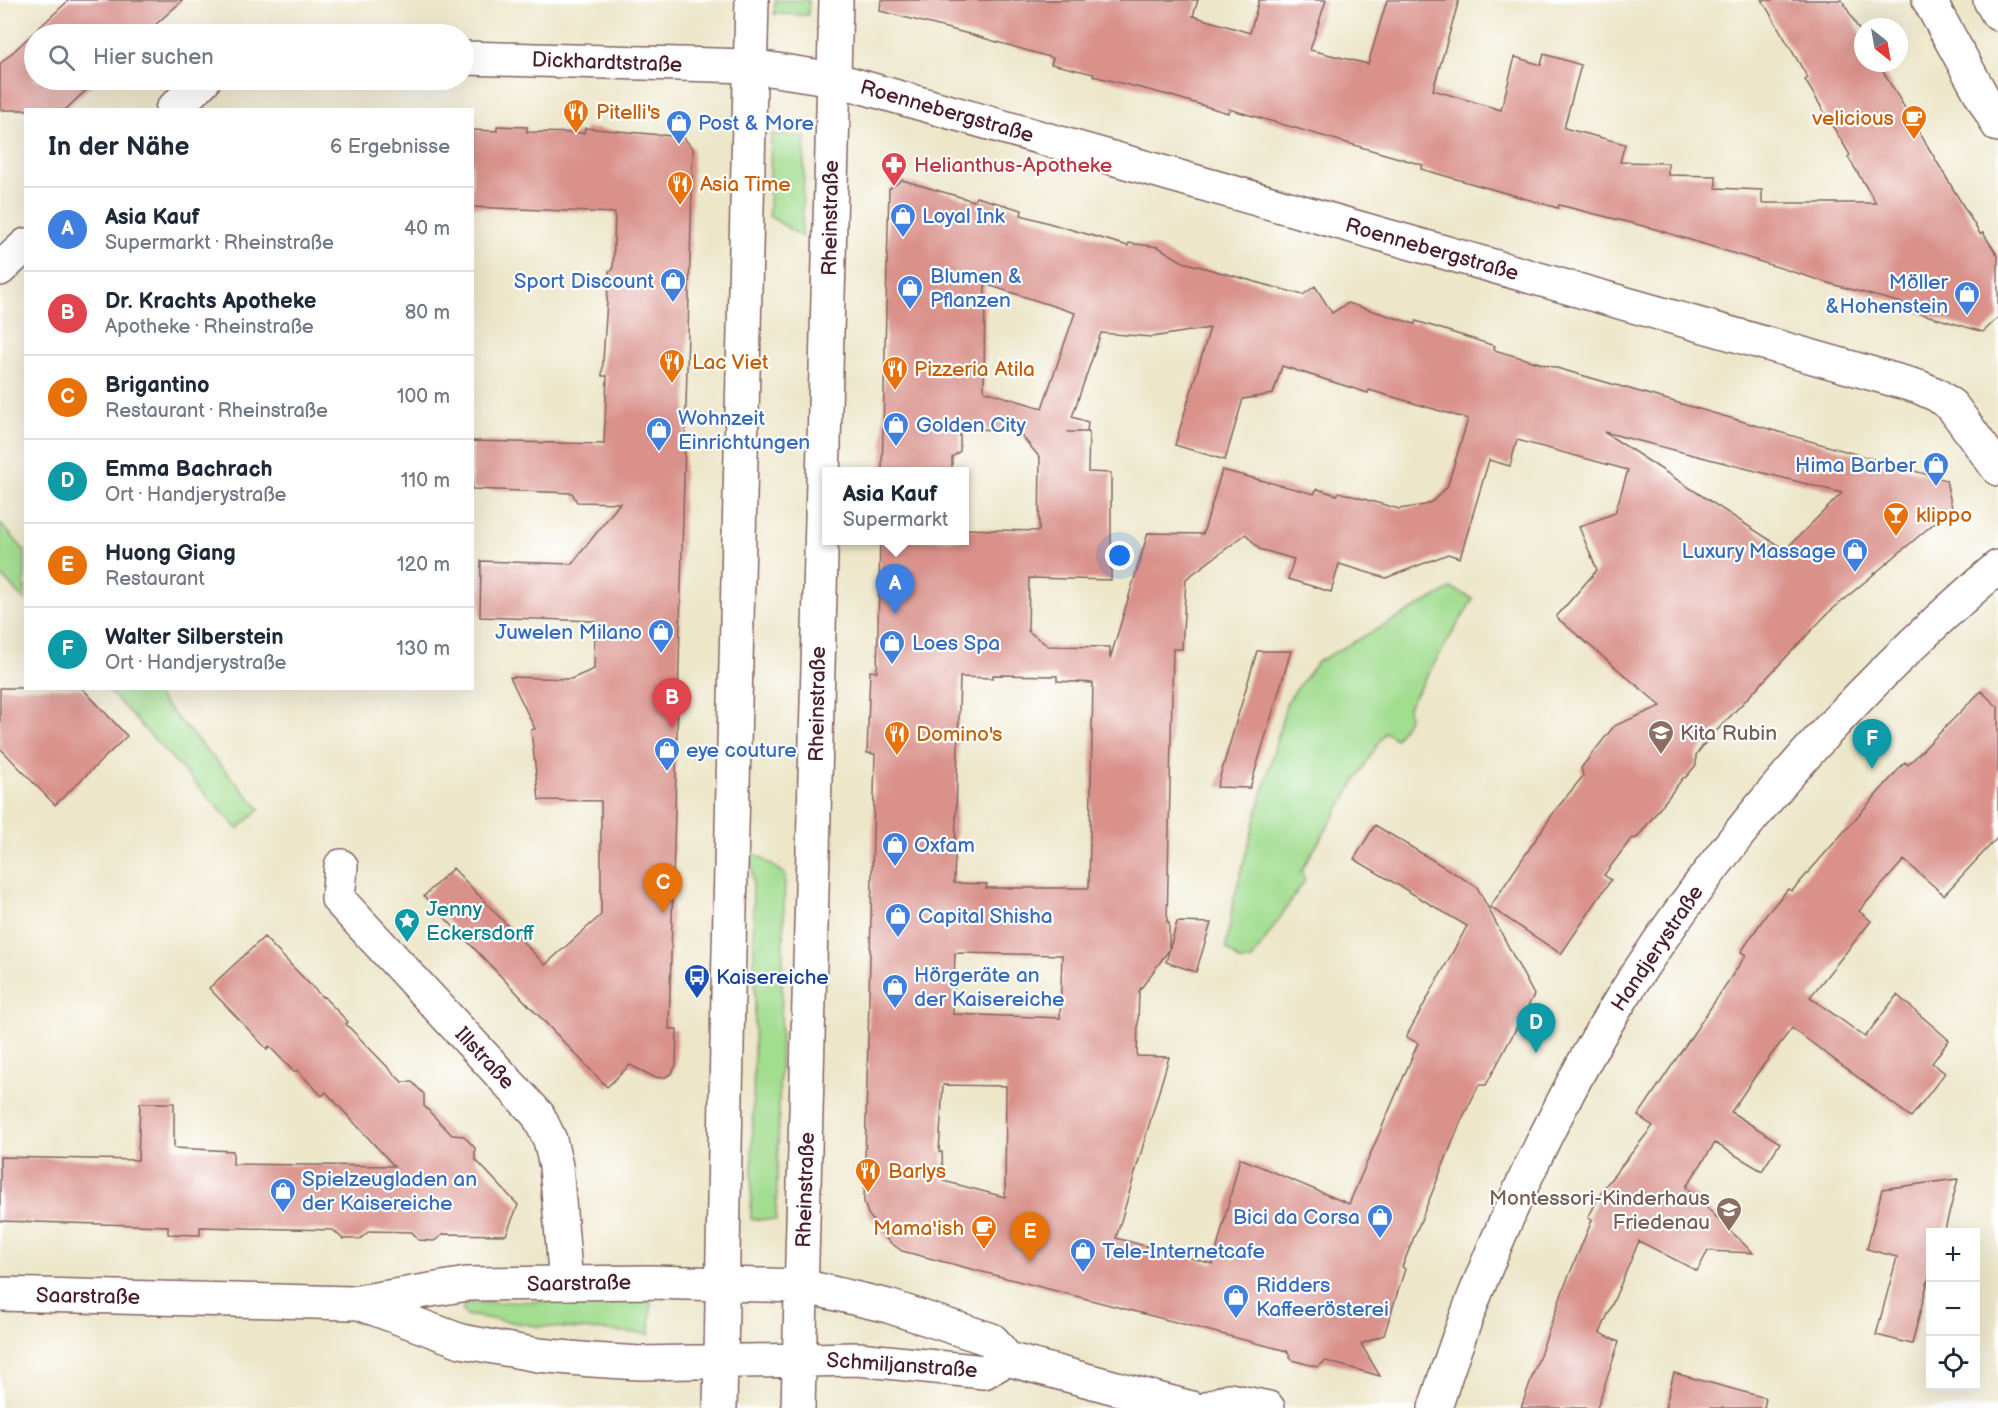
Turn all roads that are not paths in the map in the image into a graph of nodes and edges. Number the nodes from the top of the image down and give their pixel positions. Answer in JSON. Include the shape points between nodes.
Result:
{"nodes":[{"id":1,"x":752,"y":0,"type":"edge"},
{"id":2,"x":836,"y":0,"type":"edge"},
{"id":3,"x":1929,"y":0,"type":"edge"},
{"id":4,"x":1990,"y":0,"type":"edge"},
{"id":5,"x":1998,"y":14,"type":"edge"},
{"id":6,"x":474,"y":58,"type":"edge"},
{"id":7,"x":750,"y":66,"type":"junction"},
{"id":8,"x":834,"y":79,"type":"junction"},
{"id":9,"x":193,"y":90,"type":"edge"},
{"id":10,"x":174,"y":108,"type":"edge"},
{"id":11,"x":1998,"y":125,"type":"edge"},
{"id":12,"x":24,"y":247,"type":"edge"},
{"id":13,"x":0,"y":269,"type":"edge"},
{"id":14,"x":824,"y":467,"type":"edge"},
{"id":15,"x":1998,"y":469,"type":"edge"},
{"id":16,"x":822,"y":532,"type":"edge"},
{"id":17,"x":1998,"y":567,"type":"edge"},
{"id":18,"x":341,"y":866,"type":"dead end"},
{"id":19,"x":566,"y":1283,"type":"junction"},
{"id":20,"x":723,"y":1284,"type":"junction"},
{"id":21,"x":802,"y":1286,"type":"junction"},
{"id":22,"x":0,"y":1294,"type":"edge"},
{"id":23,"x":357,"y":1303,"type":"junction"},
{"id":24,"x":1007,"y":1359,"type":"junction"},
{"id":25,"x":799,"y":1360,"type":"junction"},
{"id":26,"x":721,"y":1362,"type":"junction"},
{"id":27,"x":720,"y":1408,"type":"edge"},
{"id":28,"x":798,"y":1408,"type":"edge"},
{"id":29,"x":1191,"y":1408,"type":"edge"},
{"id":30,"x":1209,"y":1408,"type":"edge"},
{"id":31,"x":1268,"y":1408,"type":"edge"},
{"id":32,"x":1435,"y":1408,"type":"edge"}],
"edges":[{"from":1,"to":7,"type":"street"},
{"from":2,"to":8,"type":"street","name":"Rheinstraße"},
{"from":3,"to":11,"type":"street"},
{"from":4,"to":5,"type":"street"},
{"from":6,"to":7,"type":"street","name":"Dickhardtstraße"},
{"from":7,"to":8,"type":"street","name":"Dickhardtstraße"},
{"from":7,"to":20,"type":"street"},
{"from":8,"to":14,"type":"street","name":"Rheinstraße"},
{"from":8,"to":15,"type":"street","name":"Roennebergstraße","via":[[1918,387],[1952,406]]},
{"from":9,"to":10,"type":"street"},
{"from":12,"to":13,"type":"street"},
{"from":16,"to":21,"type":"street","name":"Rheinstraße"},
{"from":17,"to":32,"type":"street","name":"Handjerystraße","via":[[1898,658],[1807,753],[1760,806],[1682,908],[1580,1070],[1518,1192],[1488,1260]]},
{"from":18,"to":19,"type":"street","name":"Illstraße","via":[[338,899],[538,1115],[556,1166]]},
{"from":19,"to":20,"type":"street","name":"Saarstraße"},
{"from":19,"to":23,"type":"street","name":"Saarstraße","via":[[467,1284]]},
{"from":20,"to":21,"type":"street","name":"Saarstraße"},
{"from":20,"to":26,"type":"street"},
{"from":21,"to":24,"type":"street","name":"Schmiljanstraße","via":[[888,1306],[992,1340]]},
{"from":21,"to":25,"type":"street","name":"Rheinstraße"},
{"from":22,"to":23,"type":"street","name":"Saarstraße"},
{"from":23,"to":26,"type":"street","name":"Saarstraße","via":[[461,1341],[538,1355],[640,1363]]},
{"from":24,"to":25,"type":"street","name":"Schmiljanstraße","via":[[984,1372],[886,1360]]},
{"from":24,"to":29,"type":"street","name":"Schmiljanstraße"},
{"from":25,"to":26,"type":"street","name":"Schmiljanstraße"},
{"from":25,"to":28,"type":"street","name":"Rheinstraße"},
{"from":26,"to":27,"type":"street"},
{"from":30,"to":31,"type":"street","via":[[1229,1401]]}]}
